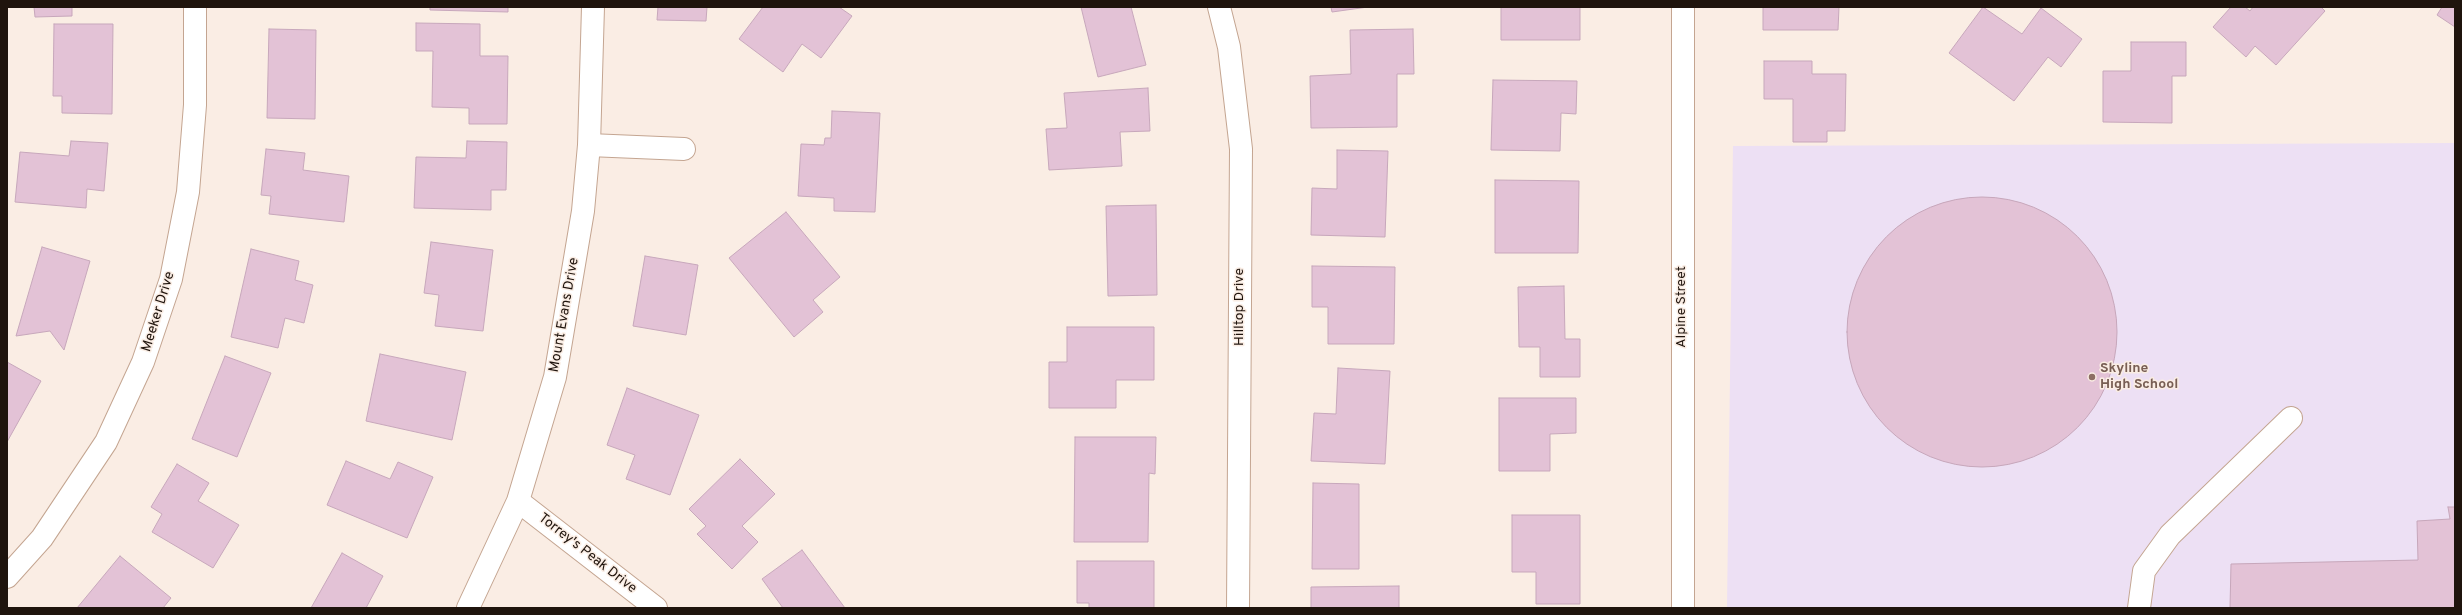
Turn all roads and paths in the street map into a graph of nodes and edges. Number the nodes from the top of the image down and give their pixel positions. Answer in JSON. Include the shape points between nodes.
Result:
{"nodes":[{"id":1,"x":195,"y":7,"type":"edge"},
{"id":2,"x":593,"y":7,"type":"edge"},
{"id":3,"x":1219,"y":7,"type":"edge"},
{"id":4,"x":1683,"y":7,"type":"edge"},
{"id":5,"x":589,"y":145,"type":"junction"},
{"id":6,"x":684,"y":149,"type":"dead end"},
{"id":7,"x":2291,"y":418,"type":"dead end"},
{"id":8,"x":518,"y":500,"type":"junction"},
{"id":9,"x":7,"y":577,"type":"edge"},
{"id":10,"x":468,"y":608,"type":"edge"},
{"id":11,"x":656,"y":608,"type":"edge"},
{"id":12,"x":1238,"y":608,"type":"edge"},
{"id":13,"x":1683,"y":608,"type":"edge"},
{"id":14,"x":2139,"y":608,"type":"edge"}],
"edges":[{"from":1,"to":9,"type":"street","name":"Meeker Drive","via":[[195,105],[188,192],[171,279],[144,362],[106,442],[42,538]]},
{"from":2,"to":5,"type":"street","name":"Mount Evans Drive"},
{"from":3,"to":12,"type":"street","name":"Hilltop Drive","via":[[1229,47],[1241,149]]},
{"from":4,"to":13,"type":"street","name":"Alpine Street"},
{"from":5,"to":6,"type":"street"},
{"from":5,"to":8,"type":"street","name":"Mount Evans Drive","via":[[583,211],[555,377]]},
{"from":7,"to":14,"type":"street","via":[[2170,535],[2144,571]]},
{"from":8,"to":10,"type":"street","name":"Mount Evans Drive"},
{"from":8,"to":11,"type":"street","name":"Torrey's Peak Drive"}]}
